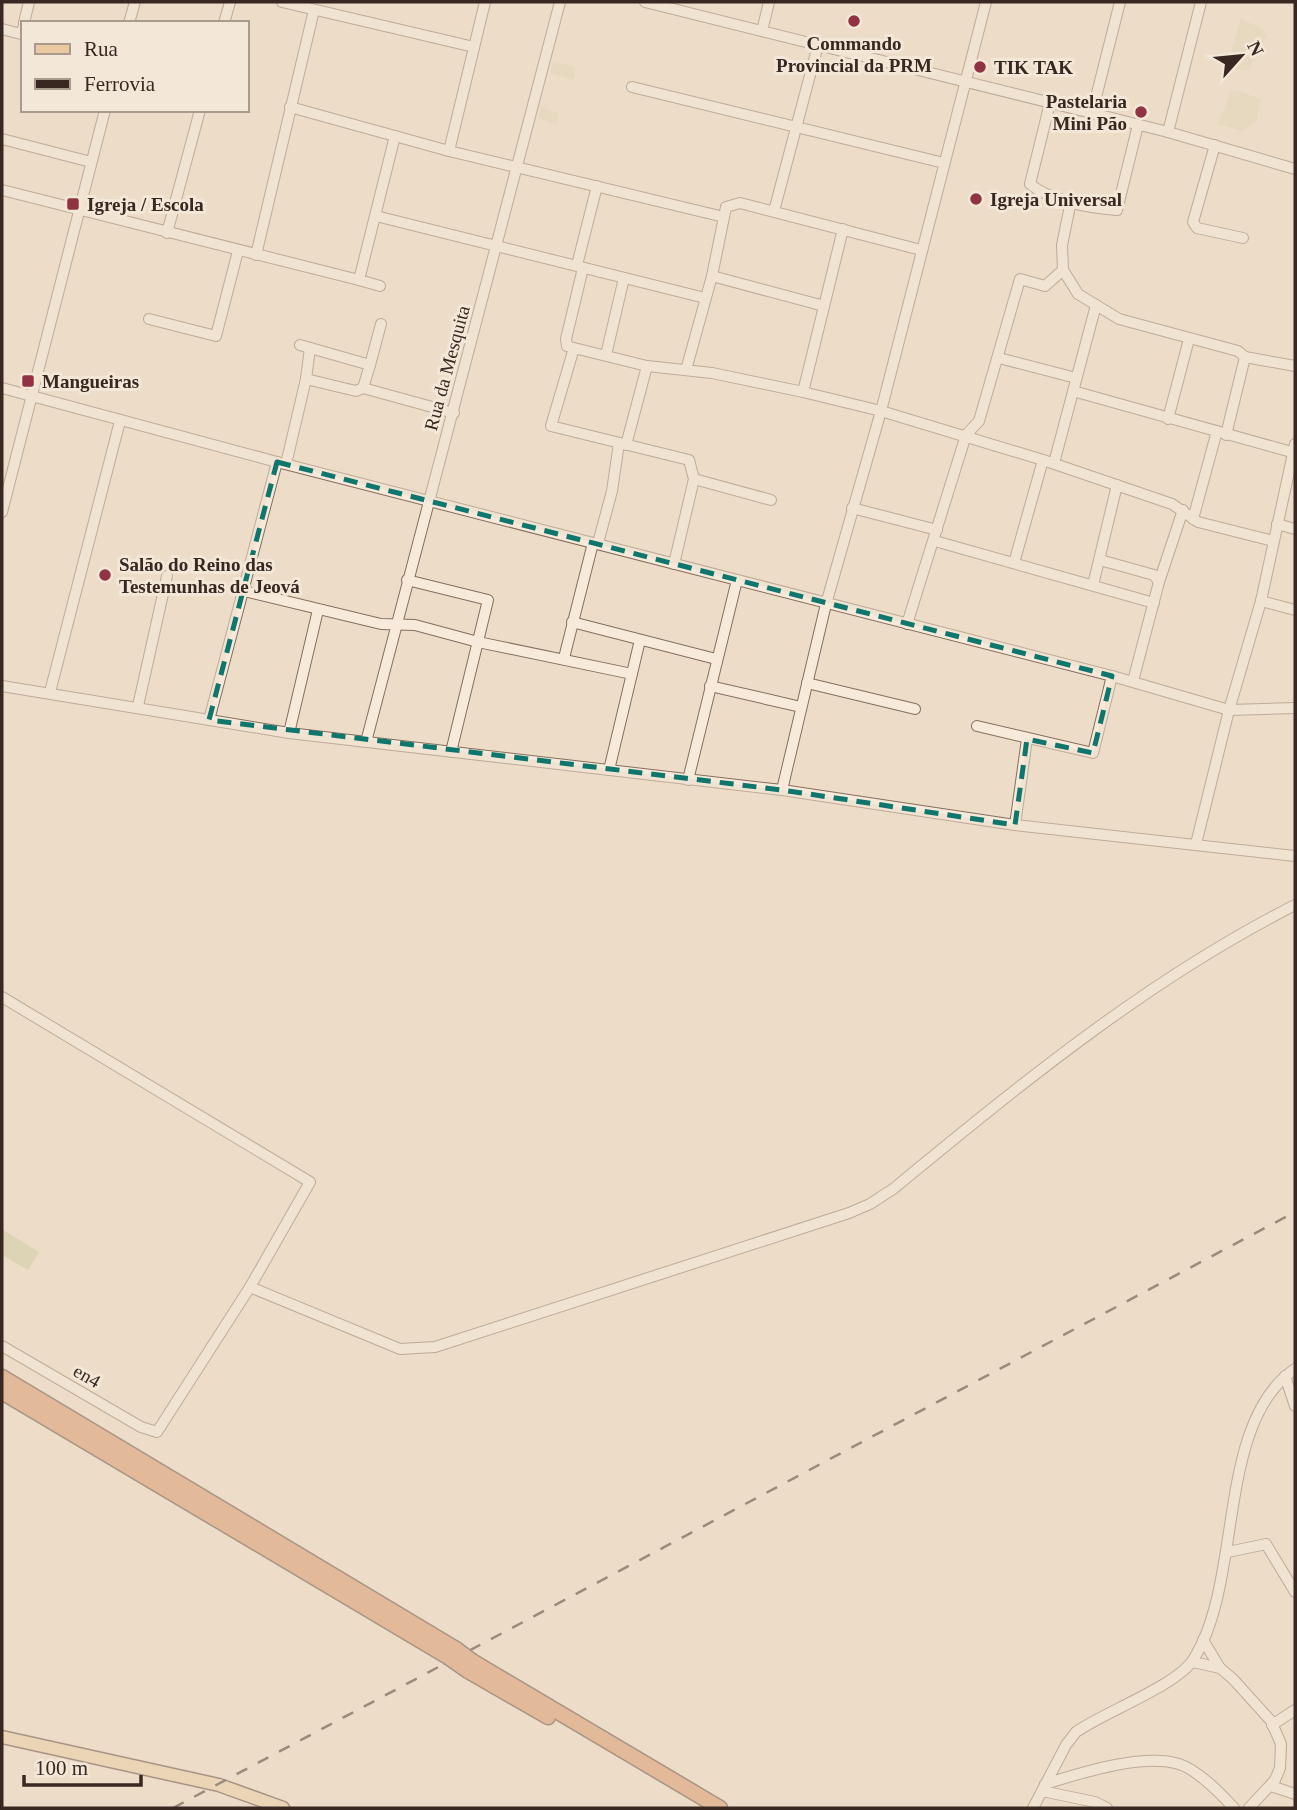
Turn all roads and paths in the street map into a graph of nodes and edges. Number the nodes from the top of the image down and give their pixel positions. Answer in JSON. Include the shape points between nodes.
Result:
{"nodes":[{"id":1,"x":29,"y":2,"type":"edge"},
{"id":2,"x":135,"y":2,"type":"edge"},
{"id":3,"x":230,"y":2,"type":"edge"},
{"id":4,"x":282,"y":2,"type":"edge"},
{"id":5,"x":485,"y":2,"type":"edge"},
{"id":6,"x":560,"y":2,"type":"edge"},
{"id":7,"x":645,"y":2,"type":"edge"},
{"id":8,"x":769,"y":2,"type":"edge"},
{"id":9,"x":986,"y":2,"type":"edge"},
{"id":10,"x":1120,"y":2,"type":"edge"},
{"id":11,"x":1201,"y":2,"type":"edge"},
{"id":12,"x":314,"y":10,"type":"junction"},
{"id":13,"x":24,"y":21,"type":"edge"},
{"id":14,"x":130,"y":21,"type":"edge"},
{"id":15,"x":225,"y":21,"type":"edge"},
{"id":16,"x":2,"y":29,"type":"edge"},
{"id":17,"x":762,"y":31,"type":"junction"},
{"id":18,"x":21,"y":34,"type":"edge"},
{"id":19,"x":818,"y":45,"type":"junction"},
{"id":20,"x":474,"y":47,"type":"junction"},
{"id":21,"x":965,"y":81,"type":"junction"},
{"id":22,"x":632,"y":87,"type":"dead end"},
{"id":23,"x":1050,"y":103,"type":"junction"},
{"id":24,"x":290,"y":107,"type":"junction"},
{"id":25,"x":104,"y":112,"type":"edge"},
{"id":26,"x":199,"y":112,"type":"edge"},
{"id":27,"x":1092,"y":113,"type":"junction"},
{"id":28,"x":1138,"y":125,"type":"junction"},
{"id":29,"x":795,"y":127,"type":"junction"},
{"id":30,"x":1168,"y":132,"type":"junction"},
{"id":31,"x":395,"y":136,"type":"junction"},
{"id":32,"x":2,"y":139,"type":"edge"},
{"id":33,"x":1215,"y":145,"type":"junction"},
{"id":34,"x":449,"y":151,"type":"junction"},
{"id":35,"x":91,"y":162,"type":"junction"},
{"id":36,"x":944,"y":163,"type":"junction"},
{"id":37,"x":516,"y":168,"type":"junction"},
{"id":38,"x":1295,"y":169,"type":"edge"},
{"id":39,"x":597,"y":186,"type":"junction"},
{"id":40,"x":2,"y":192,"type":"edge"},
{"id":41,"x":1071,"y":201,"type":"junction"},
{"id":42,"x":81,"y":210,"type":"junction"},
{"id":43,"x":774,"y":211,"type":"junction"},
{"id":44,"x":376,"y":216,"type":"junction"},
{"id":45,"x":724,"y":217,"type":"junction"},
{"id":46,"x":843,"y":229,"type":"junction"},
{"id":47,"x":167,"y":233,"type":"junction"},
{"id":48,"x":1242,"y":239,"type":"dead end"},
{"id":49,"x":497,"y":246,"type":"junction"},
{"id":50,"x":921,"y":250,"type":"junction"},
{"id":51,"x":238,"y":251,"type":"junction"},
{"id":52,"x":256,"y":255,"type":"junction"},
{"id":53,"x":580,"y":267,"type":"junction"},
{"id":54,"x":1063,"y":270,"type":"junction"},
{"id":55,"x":712,"y":276,"type":"junction"},
{"id":56,"x":624,"y":278,"type":"junction"},
{"id":57,"x":359,"y":280,"type":"junction"},
{"id":58,"x":380,"y":286,"type":"dead end"},
{"id":59,"x":705,"y":298,"type":"junction"},
{"id":60,"x":1096,"y":305,"type":"junction"},
{"id":61,"x":824,"y":306,"type":"junction"},
{"id":62,"x":149,"y":319,"type":"dead end"},
{"id":63,"x":381,"y":324,"type":"dead end"},
{"id":64,"x":1189,"y":339,"type":"junction"},
{"id":65,"x":574,"y":348,"type":"junction"},
{"id":66,"x":606,"y":355,"type":"junction"},
{"id":67,"x":1245,"y":357,"type":"junction"},
{"id":68,"x":999,"y":358,"type":"junction"},
{"id":69,"x":370,"y":365,"type":"junction"},
{"id":70,"x":647,"y":366,"type":"junction"},
{"id":71,"x":1295,"y":366,"type":"edge"},
{"id":72,"x":685,"y":370,"type":"junction"},
{"id":73,"x":1076,"y":378,"type":"junction"},
{"id":74,"x":306,"y":379,"type":"junction"},
{"id":75,"x":2,"y":388,"type":"edge"},
{"id":76,"x":363,"y":388,"type":"junction"},
{"id":77,"x":1073,"y":391,"type":"junction"},
{"id":78,"x":803,"y":392,"type":"junction"},
{"id":79,"x":32,"y":397,"type":"junction"},
{"id":80,"x":881,"y":411,"type":"junction"},
{"id":81,"x":454,"y":413,"type":"junction"},
{"id":82,"x":1168,"y":419,"type":"junction"},
{"id":83,"x":120,"y":421,"type":"junction"},
{"id":84,"x":1221,"y":433,"type":"junction"},
{"id":85,"x":966,"y":435,"type":"junction"},
{"id":86,"x":623,"y":444,"type":"junction"},
{"id":87,"x":1294,"y":449,"type":"edge"},
{"id":88,"x":1049,"y":462,"type":"junction"},
{"id":89,"x":282,"y":463,"type":"junction"},
{"id":90,"x":694,"y":480,"type":"junction"},
{"id":91,"x":1117,"y":485,"type":"junction"},
{"id":92,"x":429,"y":500,"type":"junction"},
{"id":93,"x":771,"y":500,"type":"dead end"},
{"id":94,"x":852,"y":508,"type":"junction"},
{"id":95,"x":1184,"y":510,"type":"junction"},
{"id":96,"x":2,"y":512,"type":"edge"},
{"id":97,"x":1193,"y":519,"type":"junction"},
{"id":98,"x":1277,"y":524,"type":"junction"},
{"id":99,"x":1295,"y":529,"type":"edge"},
{"id":100,"x":936,"y":535,"type":"junction"},
{"id":101,"x":1273,"y":541,"type":"junction"},
{"id":102,"x":596,"y":543,"type":"junction"},
{"id":103,"x":1100,"y":559,"type":"junction"},
{"id":104,"x":1014,"y":563,"type":"junction"},
{"id":105,"x":674,"y":564,"type":"junction"},
{"id":106,"x":167,"y":576,"type":"dead end"},
{"id":107,"x":407,"y":580,"type":"junction"},
{"id":108,"x":737,"y":580,"type":"junction"},
{"id":109,"x":1159,"y":582,"type":"junction"},
{"id":110,"x":1093,"y":585,"type":"junction"},
{"id":111,"x":244,"y":591,"type":"junction"},
{"id":112,"x":1261,"y":601,"type":"junction"},
{"id":113,"x":1154,"y":603,"type":"junction"},
{"id":114,"x":826,"y":604,"type":"junction"},
{"id":115,"x":318,"y":610,"type":"junction"},
{"id":116,"x":1295,"y":610,"type":"edge"},
{"id":117,"x":572,"y":622,"type":"junction"},
{"id":118,"x":907,"y":624,"type":"junction"},
{"id":119,"x":395,"y":625,"type":"junction"},
{"id":120,"x":640,"y":640,"type":"junction"},
{"id":121,"x":478,"y":642,"type":"junction"},
{"id":122,"x":564,"y":658,"type":"junction"},
{"id":123,"x":716,"y":659,"type":"junction"},
{"id":124,"x":632,"y":674,"type":"junction"},
{"id":125,"x":1112,"y":676,"type":"junction"},
{"id":126,"x":1133,"y":681,"type":"junction"},
{"id":127,"x":807,"y":683,"type":"junction"},
{"id":128,"x":2,"y":686,"type":"edge"},
{"id":129,"x":710,"y":686,"type":"junction"},
{"id":130,"x":50,"y":692,"type":"junction"},
{"id":131,"x":138,"y":706,"type":"junction"},
{"id":132,"x":801,"y":707,"type":"junction"},
{"id":133,"x":1295,"y":708,"type":"edge"},
{"id":134,"x":915,"y":709,"type":"dead end"},
{"id":135,"x":1229,"y":710,"type":"junction"},
{"id":136,"x":209,"y":720,"type":"junction"},
{"id":137,"x":977,"y":726,"type":"dead end"},
{"id":138,"x":289,"y":733,"type":"junction"},
{"id":139,"x":1027,"y":739,"type":"junction"},
{"id":140,"x":366,"y":742,"type":"junction"},
{"id":141,"x":451,"y":752,"type":"junction"},
{"id":142,"x":609,"y":770,"type":"junction"},
{"id":143,"x":688,"y":780,"type":"junction"},
{"id":144,"x":782,"y":790,"type":"junction"},
{"id":145,"x":1015,"y":825,"type":"junction"},
{"id":146,"x":1196,"y":844,"type":"junction"},
{"id":147,"x":1295,"y":856,"type":"edge"},
{"id":148,"x":1295,"y":905,"type":"edge"},
{"id":149,"x":2,"y":997,"type":"edge"},
{"id":150,"x":250,"y":1287,"type":"junction"},
{"id":151,"x":2,"y":1346,"type":"edge"},
{"id":152,"x":1295,"y":1369,"type":"edge"},
{"id":153,"x":1285,"y":1376,"type":"junction"},
{"id":154,"x":2,"y":1377,"type":"edge"},
{"id":155,"x":2,"y":1392,"type":"edge"},
{"id":156,"x":1295,"y":1406,"type":"edge"},
{"id":157,"x":1228,"y":1552,"type":"junction"},
{"id":158,"x":1295,"y":1592,"type":"edge"},
{"id":159,"x":1203,"y":1640,"type":"junction"},
{"id":160,"x":452,"y":1653,"type":"junction"},
{"id":161,"x":1193,"y":1662,"type":"junction"},
{"id":162,"x":470,"y":1666,"type":"junction"},
{"id":163,"x":1220,"y":1668,"type":"junction"},
{"id":164,"x":1295,"y":1710,"type":"edge"},
{"id":165,"x":1272,"y":1725,"type":"junction"},
{"id":166,"x":2,"y":1737,"type":"edge"},
{"id":167,"x":1271,"y":1786,"type":"junction"},
{"id":168,"x":1044,"y":1787,"type":"junction"},
{"id":169,"x":1295,"y":1794,"type":"edge"},
{"id":170,"x":284,"y":1808,"type":"edge"},
{"id":171,"x":703,"y":1808,"type":"edge"},
{"id":172,"x":720,"y":1808,"type":"edge"},
{"id":173,"x":1033,"y":1808,"type":"edge"},
{"id":174,"x":1107,"y":1808,"type":"edge"},
{"id":175,"x":1234,"y":1808,"type":"edge"},
{"id":176,"x":1249,"y":1808,"type":"edge"}],
"edges":[{"from":1,"to":13,"type":"street"},
{"from":2,"to":14,"type":"street"},
{"from":3,"to":15,"type":"street"},
{"from":4,"to":12,"type":"street"},
{"from":5,"to":20,"type":"street"},
{"from":6,"to":37,"type":"street","name":"Rua da Mesquita"},
{"from":7,"to":17,"type":"street"},
{"from":8,"to":17,"type":"street"},
{"from":9,"to":21,"type":"street"},
{"from":10,"to":27,"type":"street"},
{"from":11,"to":30,"type":"street"},
{"from":12,"to":20,"type":"street"},
{"from":12,"to":24,"type":"street"},
{"from":16,"to":18,"type":"street"},
{"from":17,"to":19,"type":"street"},
{"from":19,"to":21,"type":"street"},
{"from":19,"to":29,"type":"street"},
{"from":20,"to":34,"type":"street"},
{"from":21,"to":23,"type":"street"},
{"from":21,"to":36,"type":"street"},
{"from":22,"to":29,"type":"street"},
{"from":23,"to":27,"type":"street"},
{"from":23,"to":41,"type":"street","via":[[1030,184]]},
{"from":24,"to":31,"type":"street"},
{"from":24,"to":52,"type":"street"},
{"from":25,"to":35,"type":"street"},
{"from":26,"to":47,"type":"street"},
{"from":27,"to":28,"type":"street"},
{"from":28,"to":30,"type":"street"},
{"from":28,"to":41,"type":"street","via":[[1116,210]]},
{"from":29,"to":36,"type":"street"},
{"from":29,"to":43,"type":"street"},
{"from":30,"to":33,"type":"street"},
{"from":31,"to":34,"type":"street"},
{"from":31,"to":44,"type":"street"},
{"from":32,"to":35,"type":"street"},
{"from":33,"to":38,"type":"street"},
{"from":33,"to":48,"type":"street","via":[[1193,222],[1197,228]]},
{"from":34,"to":37,"type":"street"},
{"from":35,"to":42,"type":"street"},
{"from":36,"to":50,"type":"street"},
{"from":37,"to":39,"type":"street"},
{"from":37,"to":49,"type":"street","name":"Rua da Mesquita"},
{"from":39,"to":45,"type":"street"},
{"from":39,"to":53,"type":"street"},
{"from":40,"to":42,"type":"street"},
{"from":41,"to":54,"type":"street","via":[[1062,245]]},
{"from":42,"to":47,"type":"street"},
{"from":42,"to":79,"type":"street"},
{"from":43,"to":45,"type":"street","via":[[732,203]]},
{"from":43,"to":46,"type":"street"},
{"from":44,"to":49,"type":"street"},
{"from":44,"to":57,"type":"street"},
{"from":45,"to":55,"type":"street"},
{"from":46,"to":50,"type":"street"},
{"from":46,"to":61,"type":"street"},
{"from":47,"to":51,"type":"street"},
{"from":49,"to":53,"type":"street"},
{"from":49,"to":81,"type":"street","name":"Rua da Mesquita"},
{"from":50,"to":80,"type":"street"},
{"from":51,"to":52,"type":"street"},
{"from":51,"to":62,"type":"street","via":[[216,336]]},
{"from":52,"to":57,"type":"street"},
{"from":53,"to":56,"type":"street"},
{"from":53,"to":65,"type":"street","via":[[566,339]]},
{"from":54,"to":60,"type":"street","via":[[1078,294]]},
{"from":54,"to":68,"type":"street","via":[[1045,286],[1018,280]]},
{"from":55,"to":59,"type":"street"},
{"from":55,"to":61,"type":"street"},
{"from":56,"to":59,"type":"street"},
{"from":56,"to":66,"type":"street"},
{"from":57,"to":58,"type":"street"},
{"from":59,"to":72,"type":"street"},
{"from":60,"to":64,"type":"street","via":[[1119,319]]},
{"from":60,"to":73,"type":"street"},
{"from":61,"to":78,"type":"street"},
{"from":63,"to":69,"type":"street"},
{"from":64,"to":67,"type":"street","via":[[1238,351]]},
{"from":64,"to":82,"type":"street"},
{"from":65,"to":66,"type":"street"},
{"from":65,"to":86,"type":"street","via":[[551,426]]},
{"from":66,"to":70,"type":"street"},
{"from":67,"to":71,"type":"street"},
{"from":67,"to":84,"type":"street"},
{"from":68,"to":73,"type":"street"},
{"from":68,"to":85,"type":"street","via":[[979,421]]},
{"from":69,"to":74,"type":"street","via":[[305,347]]},
{"from":69,"to":76,"type":"street"},
{"from":70,"to":72,"type":"street"},
{"from":70,"to":86,"type":"street"},
{"from":72,"to":78,"type":"street"},
{"from":73,"to":77,"type":"street"},
{"from":74,"to":76,"type":"street","via":[[356,391]]},
{"from":74,"to":89,"type":"street"},
{"from":75,"to":79,"type":"street"},
{"from":76,"to":81,"type":"street"},
{"from":77,"to":82,"type":"street"},
{"from":77,"to":88,"type":"street"},
{"from":78,"to":80,"type":"street"},
{"from":79,"to":83,"type":"street"},
{"from":79,"to":96,"type":"street"},
{"from":80,"to":85,"type":"street"},
{"from":80,"to":94,"type":"street"},
{"from":81,"to":92,"type":"street","name":"Rua da Mesquita"},
{"from":82,"to":84,"type":"street"},
{"from":83,"to":89,"type":"street"},
{"from":83,"to":130,"type":"street"},
{"from":84,"to":87,"type":"street"},
{"from":84,"to":97,"type":"street"},
{"from":85,"to":88,"type":"street"},
{"from":85,"to":100,"type":"street"},
{"from":86,"to":90,"type":"street","via":[[687,458]]},
{"from":86,"to":102,"type":"street"},
{"from":87,"to":98,"type":"street"},
{"from":88,"to":91,"type":"street"},
{"from":88,"to":104,"type":"street"},
{"from":89,"to":92,"type":"street"},
{"from":89,"to":111,"type":"street"},
{"from":90,"to":93,"type":"street"},
{"from":90,"to":105,"type":"street"},
{"from":91,"to":95,"type":"street"},
{"from":91,"to":103,"type":"street"},
{"from":92,"to":102,"type":"street"},
{"from":92,"to":107,"type":"street","name":"Rua da Mesquita"},
{"from":94,"to":100,"type":"street"},
{"from":94,"to":114,"type":"street"},
{"from":95,"to":97,"type":"street"},
{"from":95,"to":109,"type":"street"},
{"from":97,"to":101,"type":"street"},
{"from":98,"to":99,"type":"street"},
{"from":98,"to":101,"type":"street"},
{"from":100,"to":104,"type":"street"},
{"from":100,"to":118,"type":"street"},
{"from":101,"to":112,"type":"street"},
{"from":102,"to":105,"type":"street"},
{"from":102,"to":117,"type":"street"},
{"from":103,"to":109,"type":"street","via":[[1154,575]]},
{"from":103,"to":110,"type":"street"},
{"from":104,"to":110,"type":"street"},
{"from":105,"to":108,"type":"street"},
{"from":106,"to":131,"type":"street"},
{"from":107,"to":119,"type":"street","name":"Rua da Mesquita"},
{"from":107,"to":121,"type":"street","via":[[488,600]]},
{"from":108,"to":114,"type":"street"},
{"from":108,"to":123,"type":"street"},
{"from":109,"to":113,"type":"street"},
{"from":110,"to":113,"type":"street"},
{"from":111,"to":115,"type":"street"},
{"from":111,"to":136,"type":"street"},
{"from":112,"to":116,"type":"street"},
{"from":112,"to":135,"type":"street"},
{"from":113,"to":126,"type":"street"},
{"from":114,"to":118,"type":"street"},
{"from":114,"to":127,"type":"street"},
{"from":115,"to":119,"type":"street"},
{"from":115,"to":138,"type":"street"},
{"from":117,"to":120,"type":"street"},
{"from":117,"to":122,"type":"street"},
{"from":118,"to":125,"type":"street"},
{"from":119,"to":121,"type":"street","via":[[415,625]]},
{"from":119,"to":140,"type":"street","name":"Rua da Mesquita"},
{"from":120,"to":123,"type":"street"},
{"from":120,"to":124,"type":"street"},
{"from":121,"to":122,"type":"street"},
{"from":121,"to":141,"type":"street"},
{"from":122,"to":124,"type":"street"},
{"from":123,"to":129,"type":"street"},
{"from":124,"to":142,"type":"street"},
{"from":125,"to":126,"type":"street"},
{"from":125,"to":139,"type":"street","via":[[1093,753]]},
{"from":126,"to":135,"type":"street"},
{"from":127,"to":132,"type":"street"},
{"from":127,"to":134,"type":"street"},
{"from":128,"to":130,"type":"street"},
{"from":129,"to":132,"type":"street"},
{"from":129,"to":143,"type":"street"},
{"from":130,"to":131,"type":"street"},
{"from":131,"to":136,"type":"street"},
{"from":132,"to":144,"type":"street"},
{"from":133,"to":135,"type":"street"},
{"from":135,"to":146,"type":"street"},
{"from":136,"to":138,"type":"street"},
{"from":137,"to":139,"type":"street"},
{"from":138,"to":140,"type":"street"},
{"from":139,"to":145,"type":"street"},
{"from":140,"to":141,"type":"street"},
{"from":141,"to":142,"type":"street"},
{"from":142,"to":143,"type":"street"},
{"from":143,"to":144,"type":"street"},
{"from":144,"to":145,"type":"street"},
{"from":145,"to":146,"type":"street"},
{"from":146,"to":147,"type":"street"},
{"from":148,"to":150,"type":"street","via":[[1231,938],[1110,1016],[893,1189],[849,1213],[414,1350],[400,1349]]},
{"from":149,"to":150,"type":"street","via":[[307,1178],[309,1187]]},
{"from":150,"to":151,"type":"street","name":"en4","via":[[157,1432]]},
{"from":152,"to":153,"type":"street"},
{"from":153,"to":156,"type":"street"},
{"from":153,"to":157,"type":"street","via":[[1268,1396],[1249,1435]]},
{"from":154,"to":160,"type":"highway","via":[[439,1639]]},
{"from":155,"to":160,"type":"highway"},
{"from":157,"to":158,"type":"street","via":[[1266,1544]]},
{"from":157,"to":159,"type":"street"},
{"from":159,"to":161,"type":"street"},
{"from":159,"to":163,"type":"street"},
{"from":160,"to":162,"type":"highway","bridge":true},
{"from":161,"to":163,"type":"street"},
{"from":161,"to":168,"type":"street","via":[[1076,1732]]},
{"from":162,"to":171,"type":"highway"},
{"from":162,"to":172,"type":"highway"},
{"from":163,"to":165,"type":"street"},
{"from":164,"to":165,"type":"street"},
{"from":165,"to":167,"type":"street","via":[[1282,1756]]},
{"from":166,"to":170,"type":"main road","via":[[219,1785]]},
{"from":167,"to":169,"type":"street"},
{"from":167,"to":176,"type":"street"},
{"from":168,"to":173,"type":"street"},
{"from":168,"to":174,"type":"street"},
{"from":168,"to":175,"type":"street","via":[[1131,1764],[1167,1762],[1193,1772]]}]}
